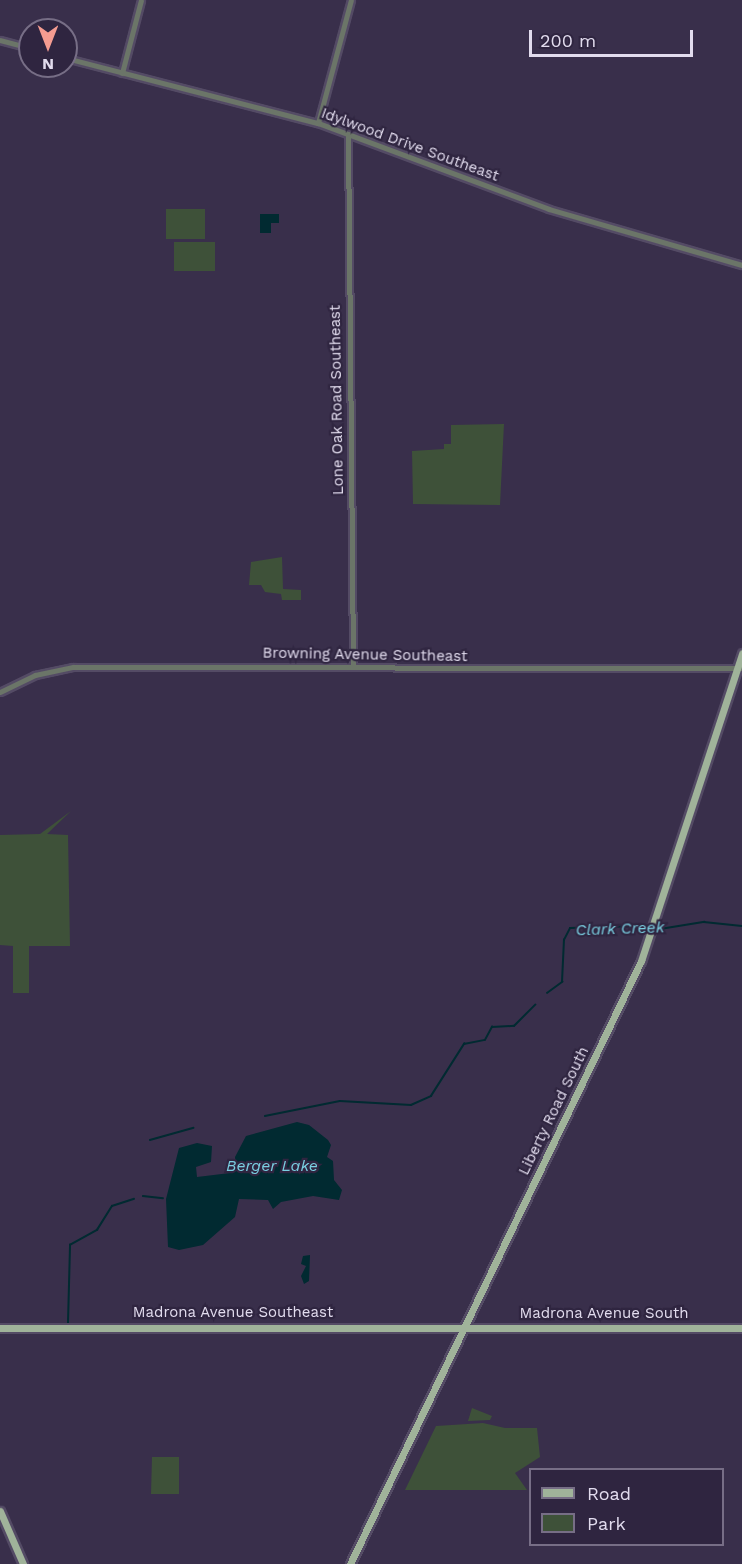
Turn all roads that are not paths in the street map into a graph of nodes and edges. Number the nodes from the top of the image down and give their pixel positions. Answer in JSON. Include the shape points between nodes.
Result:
{"nodes":[{"id":1,"x":141,"y":0,"type":"edge"},
{"id":2,"x":351,"y":0,"type":"edge"},
{"id":3,"x":0,"y":40,"type":"edge"},
{"id":4,"x":18,"y":45,"type":"edge"},
{"id":5,"x":78,"y":61,"type":"edge"},
{"id":6,"x":122,"y":73,"type":"junction"},
{"id":7,"x":318,"y":123,"type":"junction"},
{"id":8,"x":348,"y":134,"type":"junction"},
{"id":9,"x":742,"y":265,"type":"edge"},
{"id":10,"x":742,"y":653,"type":"edge"},
{"id":11,"x":352,"y":667,"type":"junction"},
{"id":12,"x":739,"y":668,"type":"edge"},
{"id":13,"x":0,"y":692,"type":"edge"},
{"id":14,"x":0,"y":1328,"type":"edge"},
{"id":15,"x":465,"y":1328,"type":"junction"},
{"id":16,"x":742,"y":1328,"type":"edge"},
{"id":17,"x":0,"y":1511,"type":"edge"},
{"id":18,"x":23,"y":1564,"type":"edge"},
{"id":19,"x":350,"y":1564,"type":"edge"}],
"edges":[{"from":1,"to":6,"type":"street"},
{"from":2,"to":7,"type":"street"},
{"from":3,"to":4,"type":"street"},
{"from":5,"to":6,"type":"street","name":"Idylwood Drive Southeast"},
{"from":6,"to":7,"type":"street","name":"Idylwood Drive Southeast"},
{"from":7,"to":8,"type":"street","name":"Idylwood Drive Southeast"},
{"from":8,"to":9,"type":"street","name":"Idylwood Drive Southeast","via":[[549,209]]},
{"from":8,"to":11,"type":"street","name":"Lone Oak Road Southeast"},
{"from":10,"to":12,"type":"main road","name":"Liberty Road South"},
{"from":11,"to":12,"type":"street","name":"Browning Avenue Southeast"},
{"from":11,"to":13,"type":"street","name":"Browning Avenue Southeast","via":[[73,667],[35,675]]},
{"from":12,"to":15,"type":"main road","name":"Liberty Road South","via":[[644,954]]},
{"from":14,"to":15,"type":"main road","name":"Madrona Avenue Southeast"},
{"from":15,"to":16,"type":"main road","name":"Madrona Avenue South"},
{"from":15,"to":19,"type":"main road","name":"Liberty Road South"},
{"from":17,"to":18,"type":"main road"}]}
